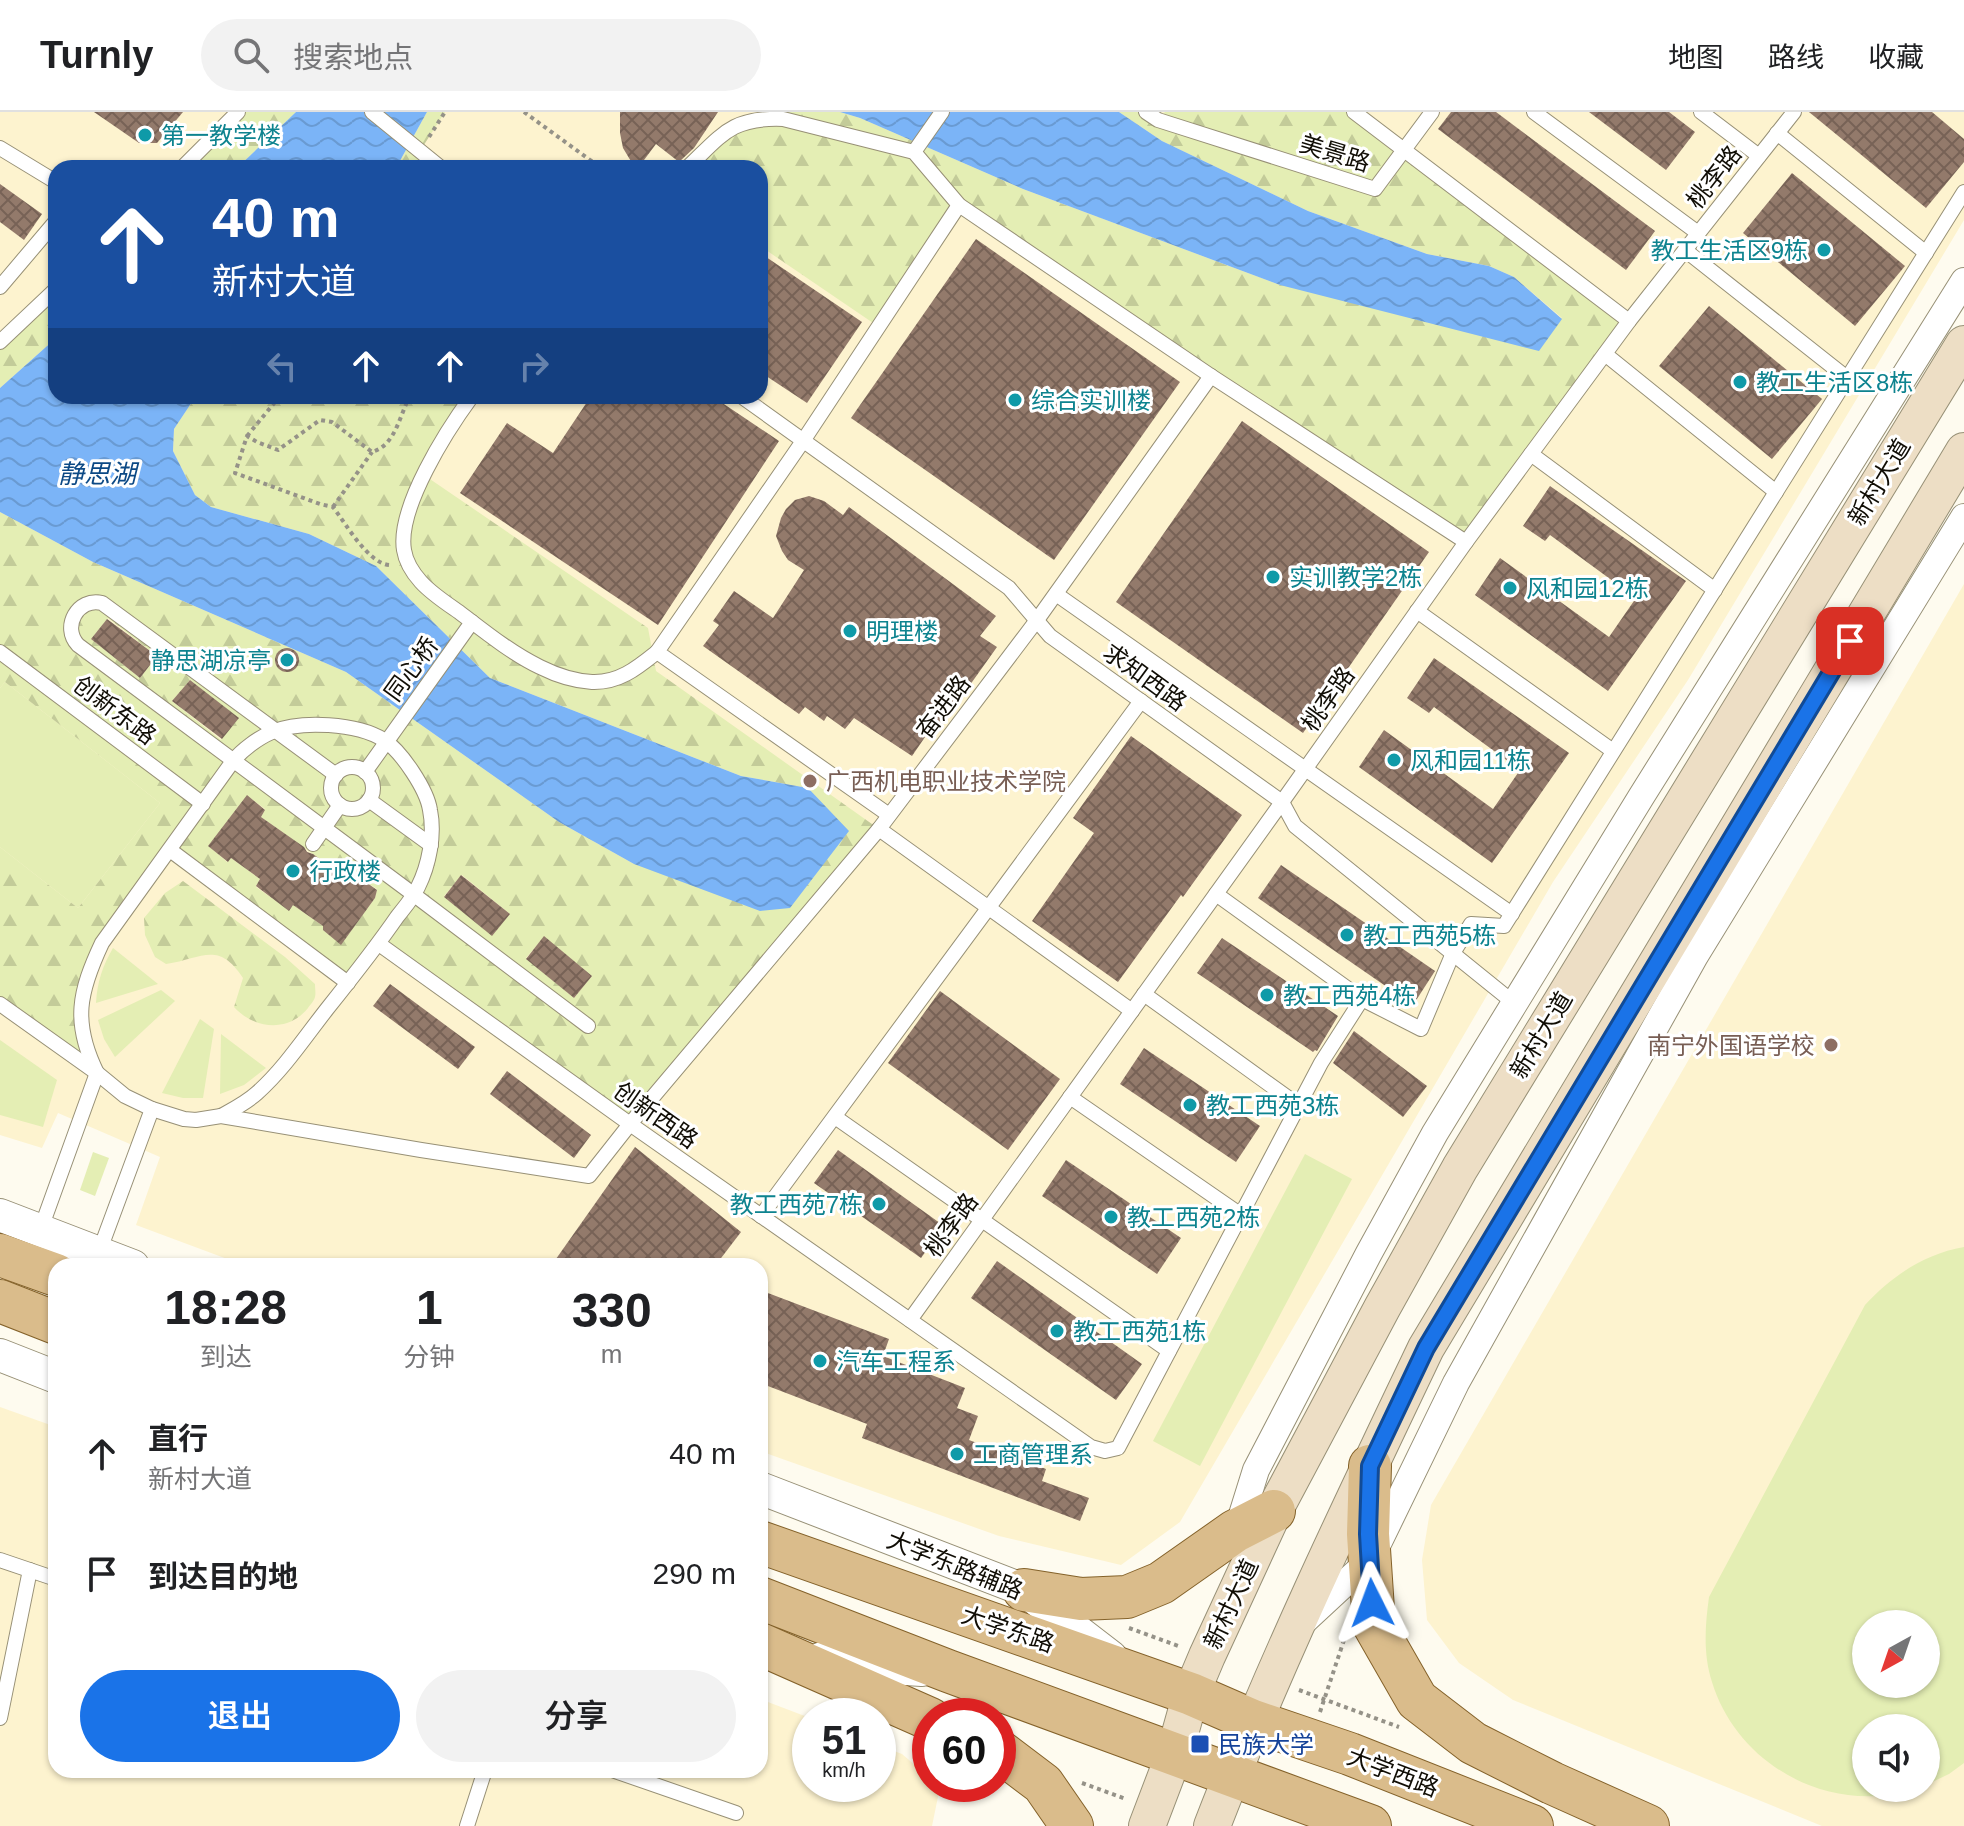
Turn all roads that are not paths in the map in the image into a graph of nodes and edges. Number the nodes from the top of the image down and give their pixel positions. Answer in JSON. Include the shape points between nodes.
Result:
{"nodes":[{"id":1,"x":238,"y":112,"type":"edge"},
{"id":2,"x":372,"y":112,"type":"edge"},
{"id":3,"x":942,"y":112,"type":"edge"},
{"id":4,"x":1146,"y":112,"type":"edge"},
{"id":5,"x":1354,"y":112,"type":"edge"},
{"id":6,"x":1432,"y":112,"type":"edge"},
{"id":7,"x":1534,"y":112,"type":"edge"},
{"id":8,"x":1701,"y":112,"type":"edge"},
{"id":9,"x":1794,"y":112,"type":"edge"},
{"id":10,"x":1777,"y":133,"type":"junction"},
{"id":11,"x":0,"y":148,"type":"edge"},
{"id":12,"x":1404,"y":150,"type":"junction"},
{"id":13,"x":914,"y":152,"type":"junction"},
{"id":14,"x":1759,"y":156,"type":"junction"},
{"id":15,"x":190,"y":160,"type":"edge"},
{"id":16,"x":431,"y":160,"type":"edge"},
{"id":17,"x":695,"y":160,"type":"edge"},
{"id":18,"x":48,"y":177,"type":"edge"},
{"id":19,"x":1964,"y":192,"type":"edge"},
{"id":20,"x":959,"y":205,"type":"junction"},
{"id":21,"x":48,"y":230,"type":"edge"},
{"id":22,"x":1698,"y":233,"type":"junction"},
{"id":23,"x":1685,"y":250,"type":"junction"},
{"id":24,"x":1926,"y":253,"type":"junction"},
{"id":25,"x":1964,"y":281,"type":"edge"},
{"id":26,"x":0,"y":287,"type":"edge"},
{"id":27,"x":48,"y":297,"type":"edge"},
{"id":28,"x":1629,"y":321,"type":"junction"},
{"id":29,"x":0,"y":342,"type":"edge"},
{"id":30,"x":1964,"y":344,"type":"edge"},
{"id":31,"x":1605,"y":354,"type":"junction"},
{"id":32,"x":1211,"y":376,"type":"junction"},
{"id":33,"x":1847,"y":378,"type":"junction"},
{"id":34,"x":467,"y":404,"type":"edge"},
{"id":35,"x":752,"y":404,"type":"edge"},
{"id":36,"x":803,"y":441,"type":"junction"},
{"id":37,"x":1964,"y":451,"type":"edge"},
{"id":38,"x":1531,"y":454,"type":"junction"},
{"id":39,"x":1776,"y":492,"type":"junction"},
{"id":40,"x":1964,"y":517,"type":"edge"},
{"id":41,"x":1466,"y":542,"type":"junction"},
{"id":42,"x":1715,"y":590,"type":"junction"},
{"id":43,"x":1056,"y":594,"type":"junction"},
{"id":44,"x":1417,"y":611,"type":"junction"},
{"id":45,"x":1037,"y":620,"type":"junction"},
{"id":46,"x":472,"y":622,"type":"junction"},
{"id":47,"x":0,"y":652,"type":"edge"},
{"id":48,"x":657,"y":652,"type":"junction"},
{"id":49,"x":1141,"y":701,"type":"junction"},
{"id":50,"x":275,"y":731,"type":"junction"},
{"id":51,"x":386,"y":741,"type":"junction"},
{"id":52,"x":1613,"y":751,"type":"junction"},
{"id":53,"x":233,"y":761,"type":"junction"},
{"id":54,"x":1306,"y":769,"type":"junction"},
{"id":55,"x":365,"y":772,"type":"junction"},
{"id":56,"x":336,"y":775,"type":"junction"},
{"id":57,"x":369,"y":800,"type":"junction"},
{"id":58,"x":1282,"y":802,"type":"junction"},
{"id":59,"x":203,"y":804,"type":"junction"},
{"id":60,"x":340,"y":805,"type":"junction"},
{"id":61,"x":889,"y":815,"type":"junction"},
{"id":62,"x":324,"y":828,"type":"junction"},
{"id":63,"x":879,"y":829,"type":"junction"},
{"id":64,"x":313,"y":844,"type":"dead end"},
{"id":65,"x":431,"y":845,"type":"junction"},
{"id":66,"x":170,"y":850,"type":"junction"},
{"id":67,"x":413,"y":894,"type":"junction"},
{"id":68,"x":1216,"y":894,"type":"junction"},
{"id":69,"x":989,"y":908,"type":"junction"},
{"id":70,"x":1512,"y":914,"type":"junction"},
{"id":71,"x":379,"y":944,"type":"junction"},
{"id":72,"x":1453,"y":953,"type":"junction"},
{"id":73,"x":348,"y":983,"type":"junction"},
{"id":74,"x":1144,"y":994,"type":"junction"},
{"id":75,"x":1362,"y":999,"type":"junction"},
{"id":76,"x":1514,"y":1003,"type":"junction"},
{"id":77,"x":0,"y":1004,"type":"edge"},
{"id":78,"x":1132,"y":1011,"type":"junction"},
{"id":79,"x":588,"y":1026,"type":"dead end"},
{"id":80,"x":97,"y":1073,"type":"junction"},
{"id":81,"x":1070,"y":1097,"type":"junction"},
{"id":82,"x":1298,"y":1105,"type":"junction"},
{"id":83,"x":152,"y":1109,"type":"junction"},
{"id":84,"x":221,"y":1116,"type":"junction"},
{"id":85,"x":835,"y":1117,"type":"junction"},
{"id":86,"x":630,"y":1124,"type":"junction"},
{"id":87,"x":0,"y":1215,"type":"edge"},
{"id":88,"x":1241,"y":1215,"type":"junction"},
{"id":89,"x":761,"y":1216,"type":"junction"},
{"id":90,"x":981,"y":1221,"type":"junction"},
{"id":91,"x":32,"y":1253,"type":"edge"},
{"id":92,"x":78,"y":1258,"type":"edge"},
{"id":93,"x":97,"y":1258,"type":"edge"},
{"id":94,"x":0,"y":1301,"type":"edge"},
{"id":95,"x":48,"y":1320,"type":"edge"},
{"id":96,"x":910,"y":1320,"type":"junction"},
{"id":97,"x":1169,"y":1351,"type":"junction"},
{"id":98,"x":0,"y":1355,"type":"edge"},
{"id":99,"x":48,"y":1374,"type":"edge"},
{"id":100,"x":1370,"y":1466,"type":"junction"},
{"id":101,"x":768,"y":1491,"type":"edge"},
{"id":102,"x":1274,"y":1511,"type":"junction"},
{"id":103,"x":768,"y":1528,"type":"edge"},
{"id":104,"x":1235,"y":1531,"type":"junction"},
{"id":105,"x":768,"y":1545,"type":"edge"},
{"id":106,"x":0,"y":1560,"type":"edge"},
{"id":107,"x":1370,"y":1560,"type":"junction"},
{"id":108,"x":829,"y":1566,"type":"junction"},
{"id":109,"x":30,"y":1570,"type":"junction"},
{"id":110,"x":48,"y":1576,"type":"edge"},
{"id":111,"x":1241,"y":1581,"type":"junction"},
{"id":112,"x":1024,"y":1590,"type":"junction"},
{"id":113,"x":768,"y":1601,"type":"edge"},
{"id":114,"x":1295,"y":1630,"type":"junction"},
{"id":115,"x":768,"y":1646,"type":"edge"},
{"id":116,"x":768,"y":1648,"type":"edge"},
{"id":117,"x":948,"y":1671,"type":"junction"},
{"id":118,"x":1132,"y":1673,"type":"junction"},
{"id":119,"x":1191,"y":1694,"type":"junction"},
{"id":120,"x":912,"y":1711,"type":"edge"},
{"id":121,"x":0,"y":1718,"type":"edge"},
{"id":122,"x":1253,"y":1721,"type":"junction"},
{"id":123,"x":1174,"y":1755,"type":"junction"},
{"id":124,"x":1016,"y":1764,"type":"edge"},
{"id":125,"x":1231,"y":1776,"type":"junction"},
{"id":126,"x":482,"y":1778,"type":"edge"},
{"id":127,"x":635,"y":1778,"type":"edge"},
{"id":128,"x":736,"y":1813,"type":"dead end"},
{"id":129,"x":1312,"y":1813,"type":"edge"},
{"id":130,"x":1150,"y":1817,"type":"edge"},
{"id":131,"x":467,"y":1826,"type":"edge"},
{"id":132,"x":1072,"y":1826,"type":"edge"},
{"id":133,"x":1212,"y":1826,"type":"edge"},
{"id":134,"x":1370,"y":1826,"type":"edge"},
{"id":135,"x":1532,"y":1826,"type":"edge"},
{"id":136,"x":1648,"y":1826,"type":"edge"}],
"edges":[{"from":1,"to":15,"type":"lane"},
{"from":2,"to":16,"type":"lane"},
{"from":3,"to":13,"type":"lane"},
{"from":4,"to":12,"type":"lane","name":"美景路","via":[[1375,189]]},
{"from":5,"to":12,"type":"lane"},
{"from":6,"to":12,"type":"lane"},
{"from":7,"to":22,"type":"lane"},
{"from":8,"to":14,"type":"lane"},
{"from":9,"to":10,"type":"lane","name":"桃李路"},
{"from":10,"to":14,"type":"lane","name":"桃李路"},
{"from":10,"to":24,"type":"lane"},
{"from":11,"to":18,"type":"lane"},
{"from":12,"to":28,"type":"lane"},
{"from":13,"to":17,"type":"lane","via":[[765,118],[724,132]]},
{"from":13,"to":20,"type":"lane"},
{"from":14,"to":22,"type":"lane","name":"桃李路"},
{"from":19,"to":24,"type":"lane"},
{"from":20,"to":32,"type":"lane"},
{"from":20,"to":36,"type":"lane"},
{"from":21,"to":26,"type":"lane"},
{"from":22,"to":23,"type":"lane","name":"桃李路"},
{"from":23,"to":28,"type":"lane","name":"桃李路"},
{"from":23,"to":33,"type":"lane"},
{"from":24,"to":33,"type":"lane"},
{"from":25,"to":76,"type":"street"},
{"from":27,"to":29,"type":"lane"},
{"from":28,"to":31,"type":"lane","name":"桃李路"},
{"from":30,"to":102,"type":"main road","name":"新村大道","via":[[1460,1168]]},
{"from":31,"to":38,"type":"lane","name":"桃李路"},
{"from":31,"to":39,"type":"lane"},
{"from":32,"to":41,"type":"lane"},
{"from":32,"to":43,"type":"lane","name":"奋进路"},
{"from":33,"to":39,"type":"lane"},
{"from":34,"to":46,"type":"lane","via":[[421,479],[404,548],[423,584]]},
{"from":35,"to":36,"type":"lane","name":"求知西路"},
{"from":36,"to":45,"type":"lane","name":"求知西路","via":[[1009,588]]},
{"from":36,"to":48,"type":"lane"},
{"from":37,"to":100,"type":"main road","via":[[1426,1348]]},
{"from":38,"to":41,"type":"lane","name":"桃李路"},
{"from":38,"to":42,"type":"lane"},
{"from":39,"to":42,"type":"lane"},
{"from":40,"to":107,"type":"street","via":[[1695,956],[1456,1383]]},
{"from":41,"to":44,"type":"lane","name":"桃李路"},
{"from":42,"to":52,"type":"lane"},
{"from":43,"to":45,"type":"lane","name":"奋进路"},
{"from":43,"to":54,"type":"lane"},
{"from":44,"to":52,"type":"lane"},
{"from":44,"to":54,"type":"lane","name":"桃李路"},
{"from":45,"to":49,"type":"lane","name":"求知西路","via":[[1050,636]]},
{"from":45,"to":61,"type":"lane","name":"奋进路"},
{"from":46,"to":48,"type":"lane","via":[[525,659],[553,673],[592,682],[631,673]]},
{"from":46,"to":51,"type":"lane","name":"同心桥"},
{"from":47,"to":59,"type":"lane","name":"创新东路"},
{"from":48,"to":61,"type":"lane"},
{"from":49,"to":58,"type":"lane","name":"求知西路"},
{"from":49,"to":69,"type":"lane"},
{"from":50,"to":51,"type":"lane","via":[[328,725]]},
{"from":50,"to":53,"type":"lane"},
{"from":50,"to":53,"type":"lane","via":[[102,603],[79,609],[71,631],[78,645]]},
{"from":50,"to":56,"type":"lane"},
{"from":51,"to":55,"type":"lane","name":"同心桥"},
{"from":51,"to":65,"type":"lane","via":[[422,788],[430,808]]},
{"from":52,"to":70,"type":"lane"},
{"from":53,"to":59,"type":"lane"},
{"from":53,"to":62,"type":"lane"},
{"from":54,"to":58,"type":"lane","name":"桃李路"},
{"from":54,"to":70,"type":"lane"},
{"from":55,"to":56,"type":"lane","via":[[352,768]]},
{"from":55,"to":57,"type":"lane","via":[[373,790]]},
{"from":56,"to":60,"type":"lane","via":[[331,790]]},
{"from":57,"to":60,"type":"lane","via":[[356,809]]},
{"from":57,"to":65,"type":"lane"},
{"from":58,"to":68,"type":"lane","name":"桃李路"},
{"from":58,"to":72,"type":"lane","name":"求知西路","via":[[1295,826]]},
{"from":59,"to":66,"type":"lane"},
{"from":60,"to":62,"type":"lane"},
{"from":61,"to":63,"type":"lane","name":"奋进路"},
{"from":62,"to":64,"type":"lane"},
{"from":62,"to":67,"type":"lane"},
{"from":63,"to":69,"type":"lane"},
{"from":63,"to":86,"type":"lane","name":"奋进路"},
{"from":65,"to":67,"type":"lane"},
{"from":66,"to":73,"type":"lane"},
{"from":66,"to":80,"type":"lane","via":[[91,966],[81,1025]]},
{"from":67,"to":71,"type":"lane"},
{"from":67,"to":79,"type":"lane"},
{"from":68,"to":74,"type":"lane","name":"桃李路"},
{"from":68,"to":75,"type":"lane"},
{"from":69,"to":78,"type":"lane"},
{"from":69,"to":85,"type":"lane"},
{"from":70,"to":72,"type":"lane","via":[[1504,926],[1471,924]]},
{"from":71,"to":73,"type":"lane"},
{"from":71,"to":86,"type":"lane","name":"创新西路"},
{"from":72,"to":75,"type":"lane","via":[[1421,1029]]},
{"from":72,"to":76,"type":"lane","name":"求知西路"},
{"from":73,"to":84,"type":"lane","via":[[273,1077]]},
{"from":74,"to":78,"type":"lane","name":"桃李路"},
{"from":74,"to":82,"type":"lane"},
{"from":75,"to":82,"type":"lane","name":"创新西路"},
{"from":76,"to":104,"type":"street","via":[[1369,1253],[1256,1470]]},
{"from":77,"to":80,"type":"lane"},
{"from":78,"to":81,"type":"lane","name":"桃李路"},
{"from":80,"to":83,"type":"lane"},
{"from":80,"to":91,"type":"lane"},
{"from":81,"to":88,"type":"lane"},
{"from":81,"to":90,"type":"lane","name":"桃李路"},
{"from":82,"to":88,"type":"lane","name":"创新西路"},
{"from":83,"to":84,"type":"lane","via":[[184,1119]]},
{"from":83,"to":93,"type":"lane"},
{"from":84,"to":86,"type":"lane","name":"奋进路","via":[[589,1176]]},
{"from":85,"to":89,"type":"lane"},
{"from":85,"to":90,"type":"lane"},
{"from":86,"to":89,"type":"lane","name":"创新西路"},
{"from":87,"to":91,"type":"street"},
{"from":88,"to":97,"type":"lane","name":"创新西路"},
{"from":89,"to":96,"type":"lane","name":"创新西路"},
{"from":90,"to":96,"type":"lane","name":"桃李路"},
{"from":90,"to":97,"type":"lane"},
{"from":91,"to":92,"type":"street"},
{"from":94,"to":95,"type":"main road"},
{"from":96,"to":97,"type":"lane","name":"创新西路","via":[[1099,1450],[1120,1445]]},
{"from":98,"to":99,"type":"street"},
{"from":100,"to":107,"type":"main road"},
{"from":100,"to":114,"type":"main road"},
{"from":101,"to":112,"type":"street","name":"大学东路辅路"},
{"from":102,"to":104,"type":"main road"},
{"from":102,"to":111,"type":"main road","name":"新村大道"},
{"from":103,"to":108,"type":"main road"},
{"from":104,"to":111,"type":"street"},
{"from":104,"to":112,"type":"main road","via":[[1161,1583],[1127,1597],[1081,1599]]},
{"from":105,"to":108,"type":"main road","name":"大学东路"},
{"from":106,"to":109,"type":"lane"},
{"from":107,"to":114,"type":"street"},
{"from":107,"to":136,"type":"main road","via":[[1374,1625],[1417,1700],[1473,1743]]},
{"from":108,"to":118,"type":"main road","name":"大学东路"},
{"from":109,"to":110,"type":"lane"},
{"from":109,"to":121,"type":"lane"},
{"from":111,"to":119,"type":"main road","name":"新村大道"},
{"from":112,"to":118,"type":"street","name":"大学东路辅路"},
{"from":113,"to":117,"type":"main road"},
{"from":114,"to":122,"type":"main road"},
{"from":115,"to":117,"type":"street","via":[[859,1666]]},
{"from":116,"to":120,"type":"main road"},
{"from":117,"to":123,"type":"main road"},
{"from":118,"to":119,"type":"main road","name":"大学东路"},
{"from":119,"to":122,"type":"main road","name":"大学东路"},
{"from":119,"to":123,"type":"main road","name":"新村大道"},
{"from":122,"to":125,"type":"main road"},
{"from":122,"to":135,"type":"main road","name":"大学西路"},
{"from":123,"to":125,"type":"main road"},
{"from":123,"to":130,"type":"main road","name":"新村大道"},
{"from":124,"to":132,"type":"main road","via":[[1043,1784]]},
{"from":125,"to":129,"type":"main road"},
{"from":125,"to":133,"type":"main road"},
{"from":126,"to":131,"type":"lane"},
{"from":127,"to":128,"type":"lane"},
{"from":129,"to":134,"type":"main road"}]}
